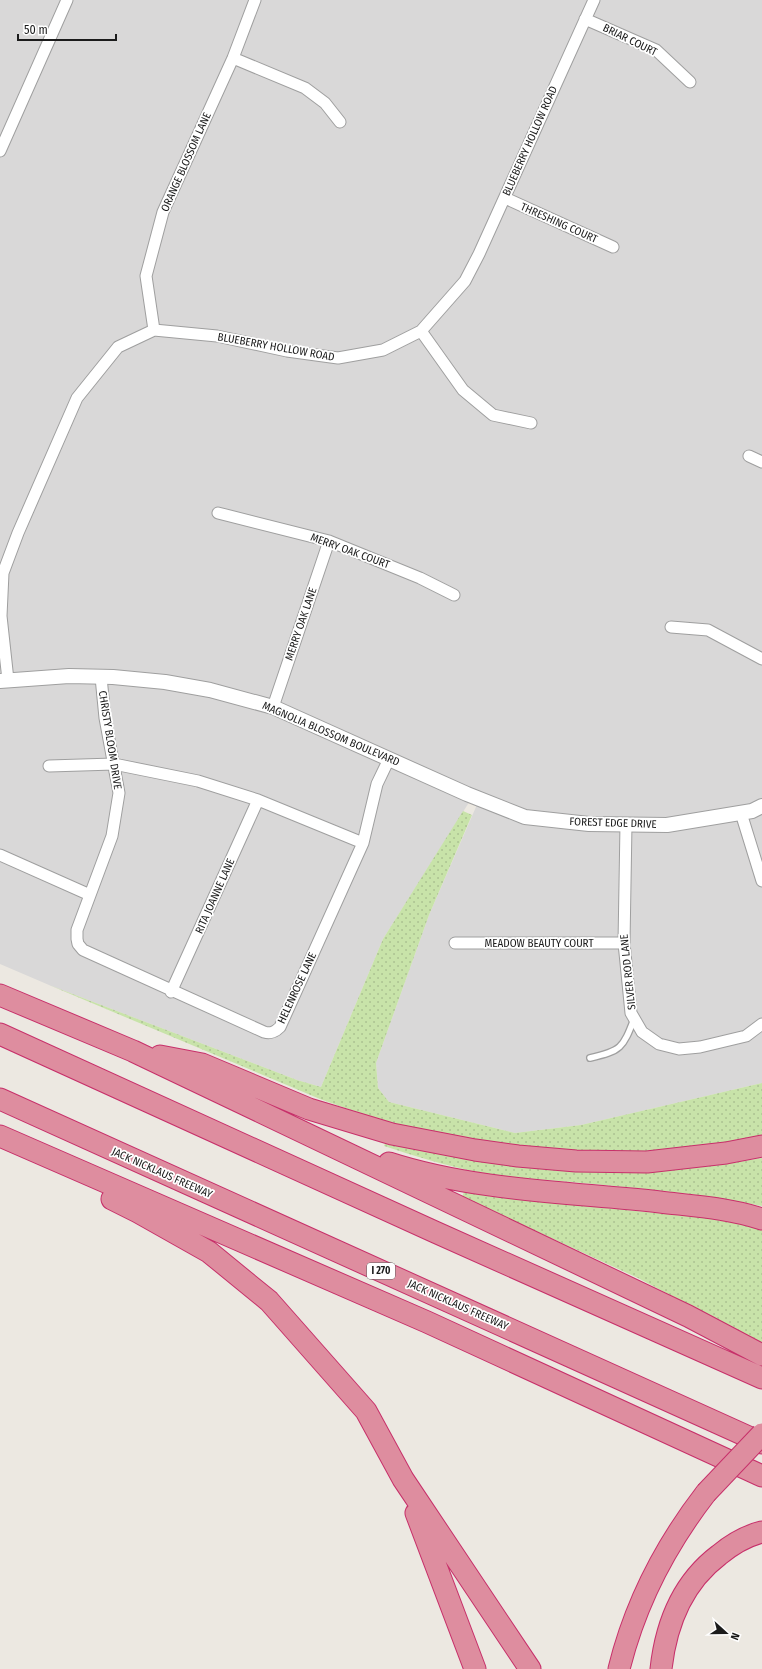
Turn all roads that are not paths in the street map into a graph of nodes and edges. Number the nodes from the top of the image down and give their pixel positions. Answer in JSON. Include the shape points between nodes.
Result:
{"nodes":[{"id":1,"x":68,"y":0,"type":"edge"},
{"id":2,"x":255,"y":0,"type":"edge"},
{"id":3,"x":594,"y":0,"type":"edge"},
{"id":4,"x":585,"y":19,"type":"junction"},
{"id":5,"x":233,"y":58,"type":"junction"},
{"id":6,"x":690,"y":82,"type":"dead end"},
{"id":7,"x":340,"y":122,"type":"dead end"},
{"id":8,"x":0,"y":151,"type":"edge"},
{"id":9,"x":505,"y":198,"type":"junction"},
{"id":10,"x":613,"y":247,"type":"dead end"},
{"id":11,"x":154,"y":330,"type":"junction"},
{"id":12,"x":421,"y":332,"type":"junction"},
{"id":13,"x":531,"y":423,"type":"dead end"},
{"id":14,"x":748,"y":456,"type":"dead end"},
{"id":15,"x":762,"y":462,"type":"edge"},
{"id":16,"x":218,"y":512,"type":"dead end"},
{"id":17,"x":329,"y":541,"type":"junction"},
{"id":18,"x":454,"y":595,"type":"dead end"},
{"id":19,"x":671,"y":627,"type":"dead end"},
{"id":20,"x":762,"y":659,"type":"edge"},
{"id":21,"x":101,"y":677,"type":"junction"},
{"id":22,"x":4,"y":681,"type":"edge"},
{"id":23,"x":272,"y":707,"type":"junction"},
{"id":24,"x":389,"y":759,"type":"junction"},
{"id":25,"x":114,"y":764,"type":"junction"},
{"id":26,"x":49,"y":766,"type":"dead end"},
{"id":27,"x":467,"y":794,"type":"joint"},
{"id":28,"x":258,"y":800,"type":"junction"},
{"id":29,"x":762,"y":806,"type":"edge"},
{"id":30,"x":741,"y":813,"type":"junction"},
{"id":31,"x":626,"y":824,"type":"junction"},
{"id":32,"x":363,"y":842,"type":"junction"},
{"id":33,"x":0,"y":855,"type":"edge"},
{"id":34,"x":762,"y":881,"type":"edge"},
{"id":35,"x":90,"y":895,"type":"junction"},
{"id":36,"x":455,"y":943,"type":"dead end"},
{"id":37,"x":624,"y":943,"type":"junction"},
{"id":38,"x":171,"y":992,"type":"junction"},
{"id":39,"x":0,"y":995,"type":"edge"},
{"id":40,"x":634,"y":1019,"type":"junction"},
{"id":41,"x":762,"y":1024,"type":"edge"},
{"id":42,"x":0,"y":1034,"type":"edge"},
{"id":43,"x":133,"y":1051,"type":"junction"},
{"id":44,"x":590,"y":1058,"type":"dead end"},
{"id":45,"x":0,"y":1099,"type":"edge"},
{"id":46,"x":0,"y":1136,"type":"edge"},
{"id":47,"x":309,"y":1136,"type":"junction"},
{"id":48,"x":0,"y":1144,"type":"edge"},
{"id":49,"x":762,"y":1146,"type":"edge"},
{"id":50,"x":762,"y":1219,"type":"edge"},
{"id":51,"x":762,"y":1355,"type":"edge"},
{"id":52,"x":762,"y":1378,"type":"edge"},
{"id":53,"x":762,"y":1434,"type":"edge"},
{"id":54,"x":762,"y":1443,"type":"edge"},
{"id":55,"x":762,"y":1476,"type":"edge"},
{"id":56,"x":403,"y":1479,"type":"junction"},
{"id":57,"x":762,"y":1532,"type":"edge"},
{"id":58,"x":475,"y":1669,"type":"edge"},
{"id":59,"x":530,"y":1669,"type":"edge"},
{"id":60,"x":619,"y":1669,"type":"edge"},
{"id":61,"x":661,"y":1669,"type":"edge"}],
"edges":[{"from":1,"to":8,"type":"street"},
{"from":2,"to":5,"type":"street","name":"ORANGE BLOSSOM LANE"},
{"from":3,"to":4,"type":"street","name":"BLUEBERRY HOLLOW ROAD"},
{"from":4,"to":6,"type":"street","name":"BRIAR COURT","via":[[656,50]]},
{"from":4,"to":9,"type":"street","name":"BLUEBERRY HOLLOW ROAD"},
{"from":5,"to":7,"type":"street","via":[[304,88],[325,103]]},
{"from":5,"to":11,"type":"street","name":"ORANGE BLOSSOM LANE","via":[[163,212],[146,276]]},
{"from":9,"to":10,"type":"street","name":"THRESHING COURT"},
{"from":9,"to":12,"type":"street","name":"BLUEBERRY HOLLOW ROAD","via":[[465,281]]},
{"from":11,"to":12,"type":"street","name":"BLUEBERRY HOLLOW ROAD","via":[[217,336],[287,351],[338,358],[383,350]]},
{"from":11,"to":22,"type":"street","via":[[118,347],[76,398],[18,533],[3,573],[1,616]]},
{"from":12,"to":13,"type":"street","via":[[463,390],[493,414]]},
{"from":14,"to":15,"type":"street"},
{"from":16,"to":17,"type":"street","name":"MERRY OAK COURT"},
{"from":17,"to":18,"type":"street","name":"MERRY OAK COURT","via":[[420,578]]},
{"from":17,"to":23,"type":"street","name":"MERRY OAK LANE"},
{"from":19,"to":20,"type":"street","via":[[708,630]]},
{"from":21,"to":22,"type":"street","name":"MAGNOLIA BLOSSOM BOULEVARD","via":[[69,676]]},
{"from":21,"to":23,"type":"street","name":"MAGNOLIA BLOSSOM BOULEVARD","via":[[165,682],[210,690]]},
{"from":21,"to":25,"type":"street","name":"CHRISTY BLOOM DRIVE","via":[[105,718]]},
{"from":23,"to":24,"type":"street","name":"MAGNOLIA BLOSSOM BOULEVARD"},
{"from":24,"to":27,"type":"street","name":"MAGNOLIA BLOSSOM BOULEVARD"},
{"from":24,"to":32,"type":"street","name":"HELENROSE LANE","via":[[377,784]]},
{"from":25,"to":26,"type":"street"},
{"from":25,"to":28,"type":"street","via":[[198,781]]},
{"from":25,"to":35,"type":"street","name":"CHRISTY BLOOM DRIVE","via":[[119,793],[112,836]]},
{"from":27,"to":31,"type":"street","name":"FOREST EDGE DRIVE","via":[[525,818],[589,824]]},
{"from":28,"to":32,"type":"street"},
{"from":28,"to":38,"type":"street","name":"RITA JOANNE LANE"},
{"from":29,"to":30,"type":"street","name":"FOREST EDGE DRIVE"},
{"from":30,"to":31,"type":"street","name":"FOREST EDGE DRIVE","via":[[668,825]]},
{"from":30,"to":34,"type":"street"},
{"from":31,"to":37,"type":"street","name":"SILVER ROD LANE"},
{"from":32,"to":38,"type":"street","name":"HELENROSE LANE","via":[[276,1031],[264,1032]]},
{"from":33,"to":35,"type":"street"},
{"from":35,"to":38,"type":"street","name":"HELENROSE LANE","via":[[77,930],[78,944],[83,950]]},
{"from":36,"to":37,"type":"street","name":"MEADOW BEAUTY COURT"},
{"from":37,"to":40,"type":"street","name":"SILVER ROD LANE","via":[[631,1013]]},
{"from":39,"to":43,"type":"highway"},
{"from":40,"to":41,"type":"street","name":"SILVER ROD LANE","via":[[642,1032],[659,1044],[679,1049],[700,1047],[746,1036]]},
{"from":40,"to":44,"type":"lane","via":[[625,1042],[619,1048]]},
{"from":42,"to":52,"type":"highway","via":[[442,1236]]},
{"from":43,"to":47,"type":"highway"},
{"from":43,"to":49,"type":"highway","via":[[202,1064],[309,1108],[392,1134],[475,1150],[576,1161],[647,1162]]},
{"from":45,"to":54,"type":"highway","name":"JACK NICKLAUS FREEWAY","number":"I 270"},
{"from":46,"to":55,"type":"highway","via":[[427,1322]]},
{"from":47,"to":50,"type":"highway","via":[[414,1170],[509,1188],[679,1204],[745,1213]]},
{"from":47,"to":51,"type":"highway","via":[[688,1316]]},
{"from":48,"to":56,"type":"highway","via":[[138,1212],[209,1252],[269,1300],[366,1411]]},
{"from":53,"to":60,"type":"highway","bridge":true,"via":[[706,1493],[683,1523],[650,1581],[631,1627]]},
{"from":56,"to":58,"type":"highway"},
{"from":56,"to":59,"type":"highway"},
{"from":57,"to":61,"type":"highway","via":[[740,1540],[699,1572],[679,1600],[666,1637]]}]}
